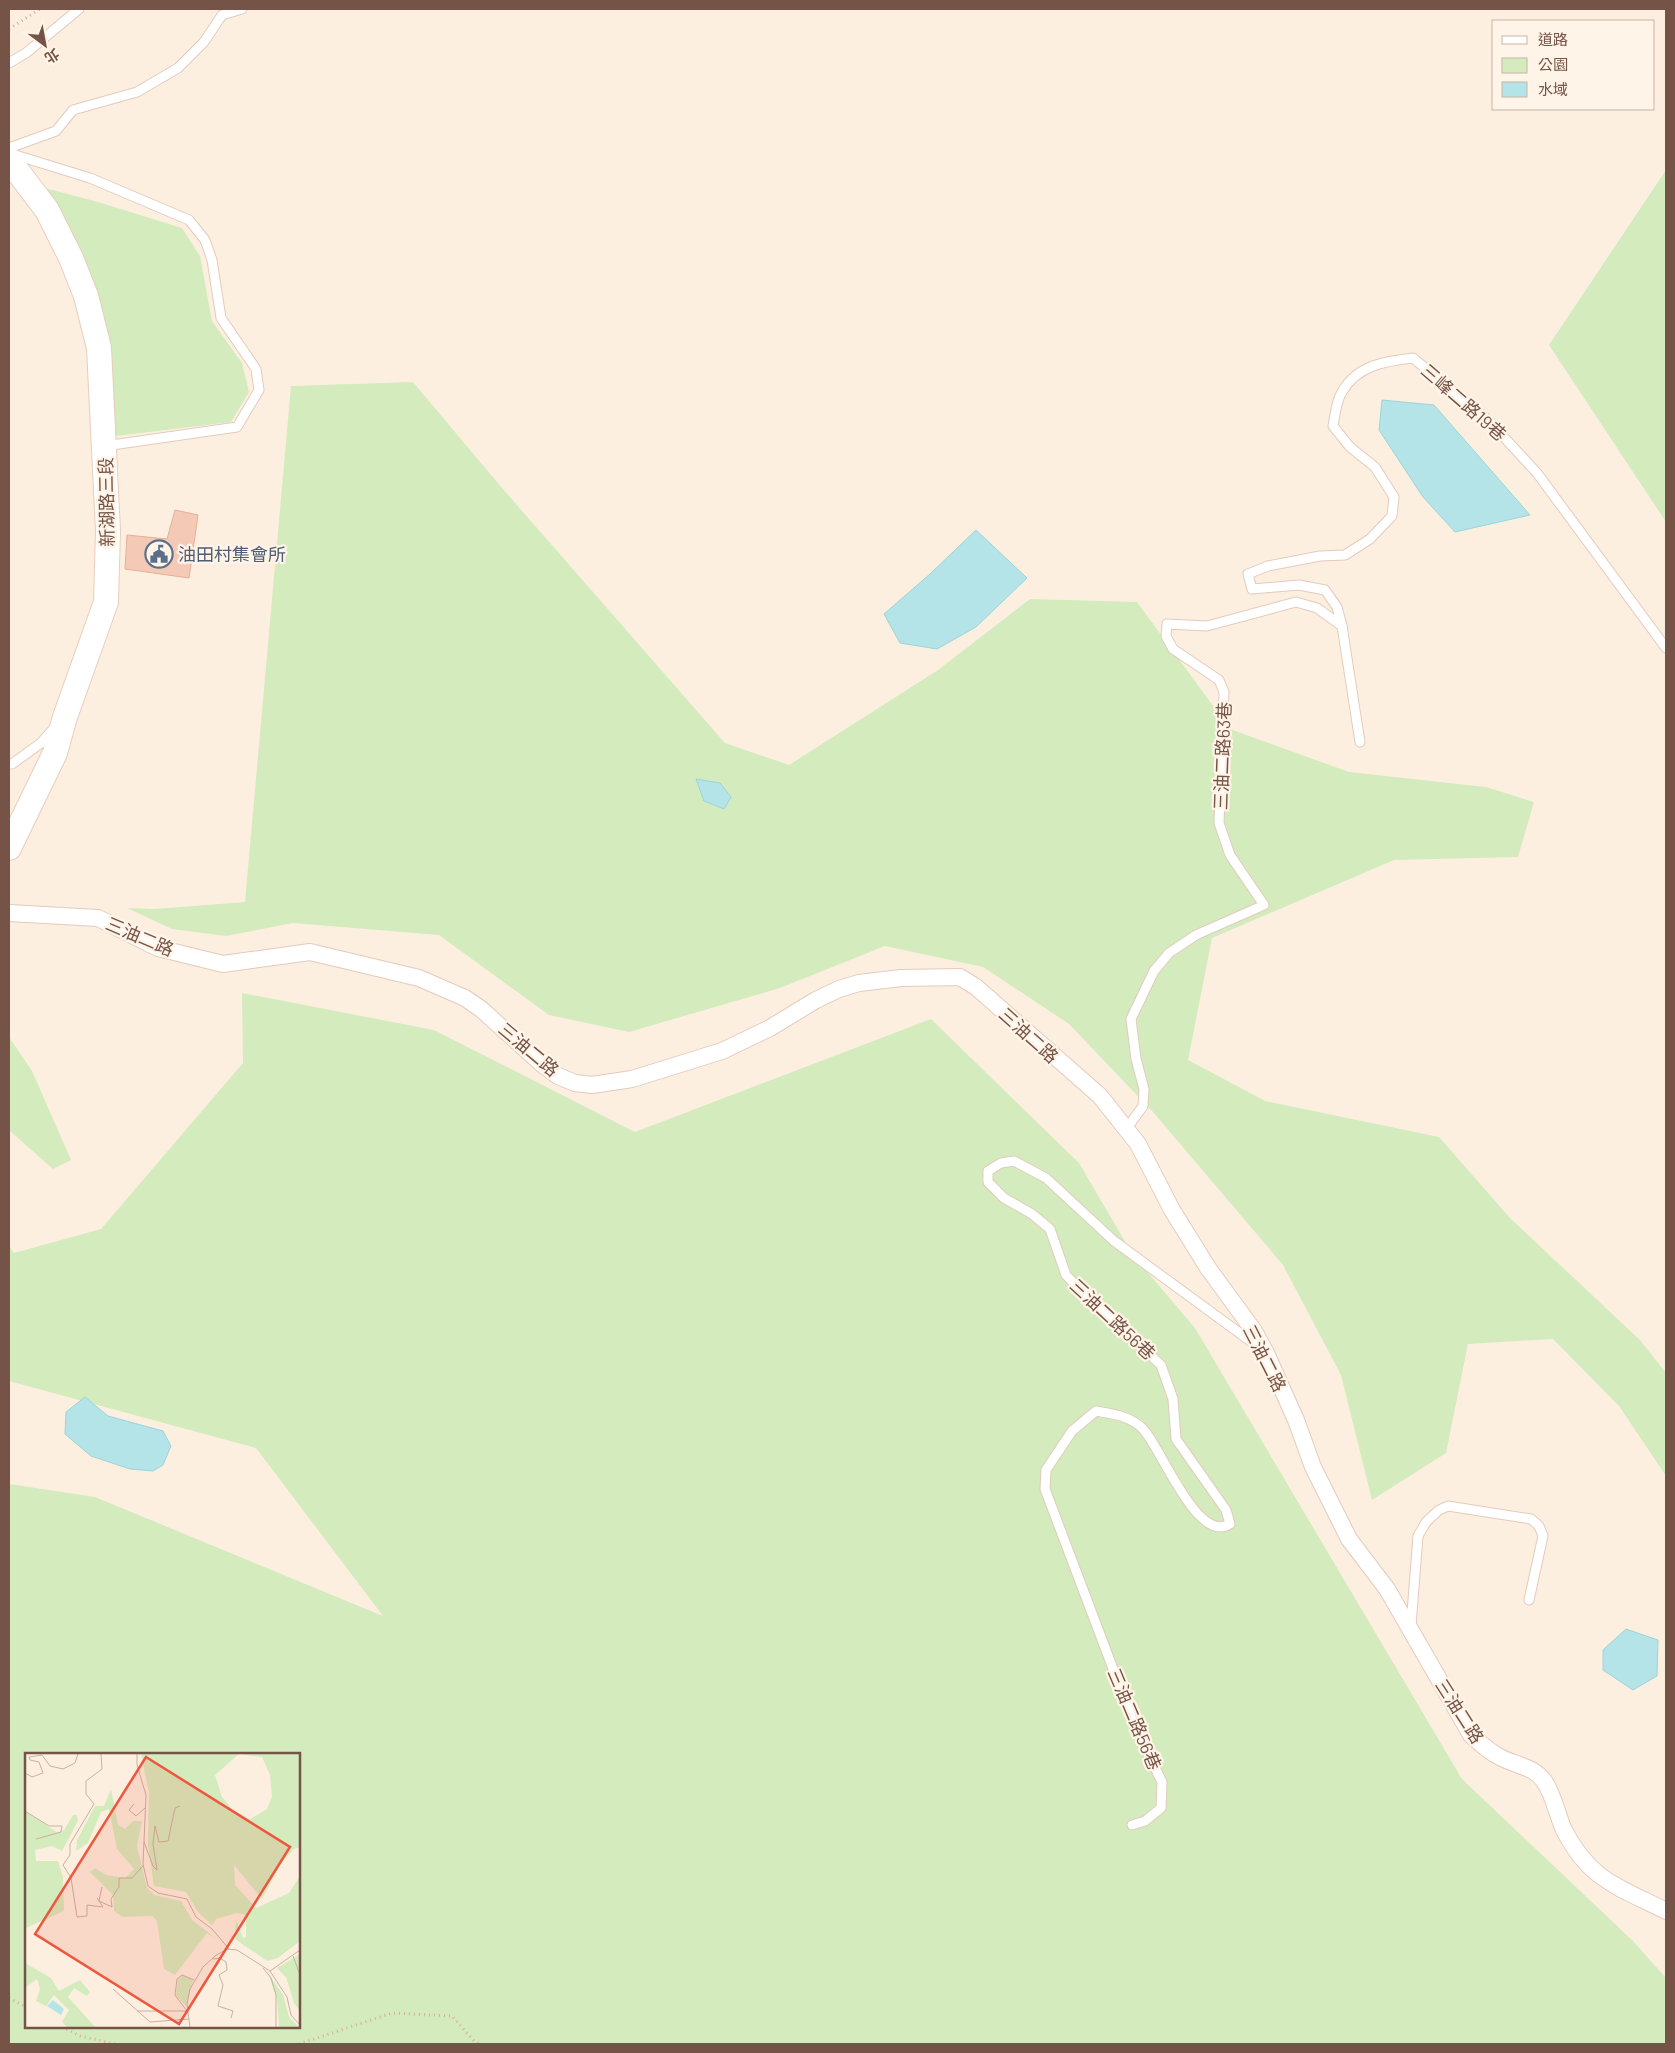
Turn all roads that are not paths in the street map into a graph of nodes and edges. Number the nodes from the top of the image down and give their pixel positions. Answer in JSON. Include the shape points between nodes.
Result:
{"nodes":[{"id":1,"x":79,"y":9,"type":"edge"},
{"id":2,"x":242,"y":9,"type":"edge"},
{"id":3,"x":9,"y":63,"type":"edge"},
{"id":4,"x":9,"y":148,"type":"edge"},
{"id":5,"x":9,"y":153,"type":"edge"},
{"id":6,"x":9,"y":160,"type":"edge"},
{"id":7,"x":105,"y":446,"type":"junction"},
{"id":8,"x":1342,"y":626,"type":"junction"},
{"id":9,"x":1666,"y":648,"type":"edge"},
{"id":10,"x":65,"y":717,"type":"junction"},
{"id":11,"x":1360,"y":742,"type":"dead end"},
{"id":12,"x":9,"y":764,"type":"edge"},
{"id":13,"x":9,"y":848,"type":"edge"},
{"id":14,"x":9,"y":913,"type":"edge"},
{"id":15,"x":1127,"y":1128,"type":"junction"},
{"id":16,"x":1266,"y":1353,"type":"junction"},
{"id":17,"x":1529,"y":1600,"type":"dead end"},
{"id":18,"x":1411,"y":1628,"type":"junction"},
{"id":19,"x":1132,"y":1825,"type":"dead end"},
{"id":20,"x":1666,"y":1911,"type":"edge"}],
"edges":[{"from":1,"to":3,"type":"lane"},
{"from":2,"to":4,"type":"lane","via":[[222,15],[204,42],[178,68],[137,92],[73,110],[56,131]]},
{"from":5,"to":7,"type":"lane","via":[[90,178],[189,220],[205,240],[212,260],[221,318],[256,369],[259,390],[237,427]]},
{"from":6,"to":7,"type":"street","name":"新湖路三段","via":[[47,210],[86,296],[99,348]]},
{"from":7,"to":10,"type":"street","name":"新湖路三段","via":[[106,602]]},
{"from":8,"to":9,"type":"lane","name":"三峰二路19巷","via":[[1337,606],[1325,590],[1300,585],[1252,589],[1248,574],[1268,566],[1344,555],[1370,539],[1392,516],[1394,497],[1376,467],[1350,447],[1333,426],[1341,392],[1358,374],[1380,362],[1413,358],[1488,420],[1537,473]]},
{"from":8,"to":11,"type":"lane"},
{"from":8,"to":15,"type":"lane","name":"三油二路63巷","via":[[1317,608],[1296,602],[1207,626],[1167,624],[1166,636],[1173,649],[1219,680],[1224,692],[1219,823],[1230,855],[1264,905],[1196,935],[1169,953],[1154,971],[1131,1019],[1144,1089],[1143,1106]]},
{"from":10,"to":12,"type":"lane","via":[[41,743]]},
{"from":10,"to":13,"type":"street","name":"新湖路三段","via":[[55,753]]},
{"from":14,"to":15,"type":"street","name":"三油二路","via":[[98,918],[158,948],[223,964],[310,952],[419,978],[465,998],[481,1009],[558,1076],[592,1085],[632,1079],[722,1051],[831,993],[859,983],[901,978],[960,977],[976,987],[1100,1096]]},
{"from":15,"to":16,"type":"street","name":"三油二路","via":[[1172,1210]]},
{"from":16,"to":18,"type":"street","name":"三油二路","via":[[1313,1467],[1349,1540]]},
{"from":16,"to":19,"type":"lane","name":"三油二路56巷","via":[[1114,1241],[1046,1178],[1014,1161],[1001,1163],[988,1171],[988,1182],[1004,1198],[1050,1229],[1066,1275],[1161,1365],[1173,1399],[1176,1438],[1226,1510],[1230,1524],[1226,1527],[1211,1526],[1196,1513],[1143,1429],[1120,1414],[1096,1411],[1072,1431],[1046,1470],[1045,1489],[1135,1727],[1162,1782],[1161,1808],[1145,1821]]},
{"from":17,"to":18,"type":"lane","via":[[1543,1536],[1539,1526],[1531,1519],[1448,1506],[1426,1522],[1418,1536]]},
{"from":18,"to":20,"type":"street","name":"三油二路","via":[[1471,1735],[1484,1748],[1533,1770],[1544,1781],[1565,1832],[1588,1866],[1604,1880]]}]}
